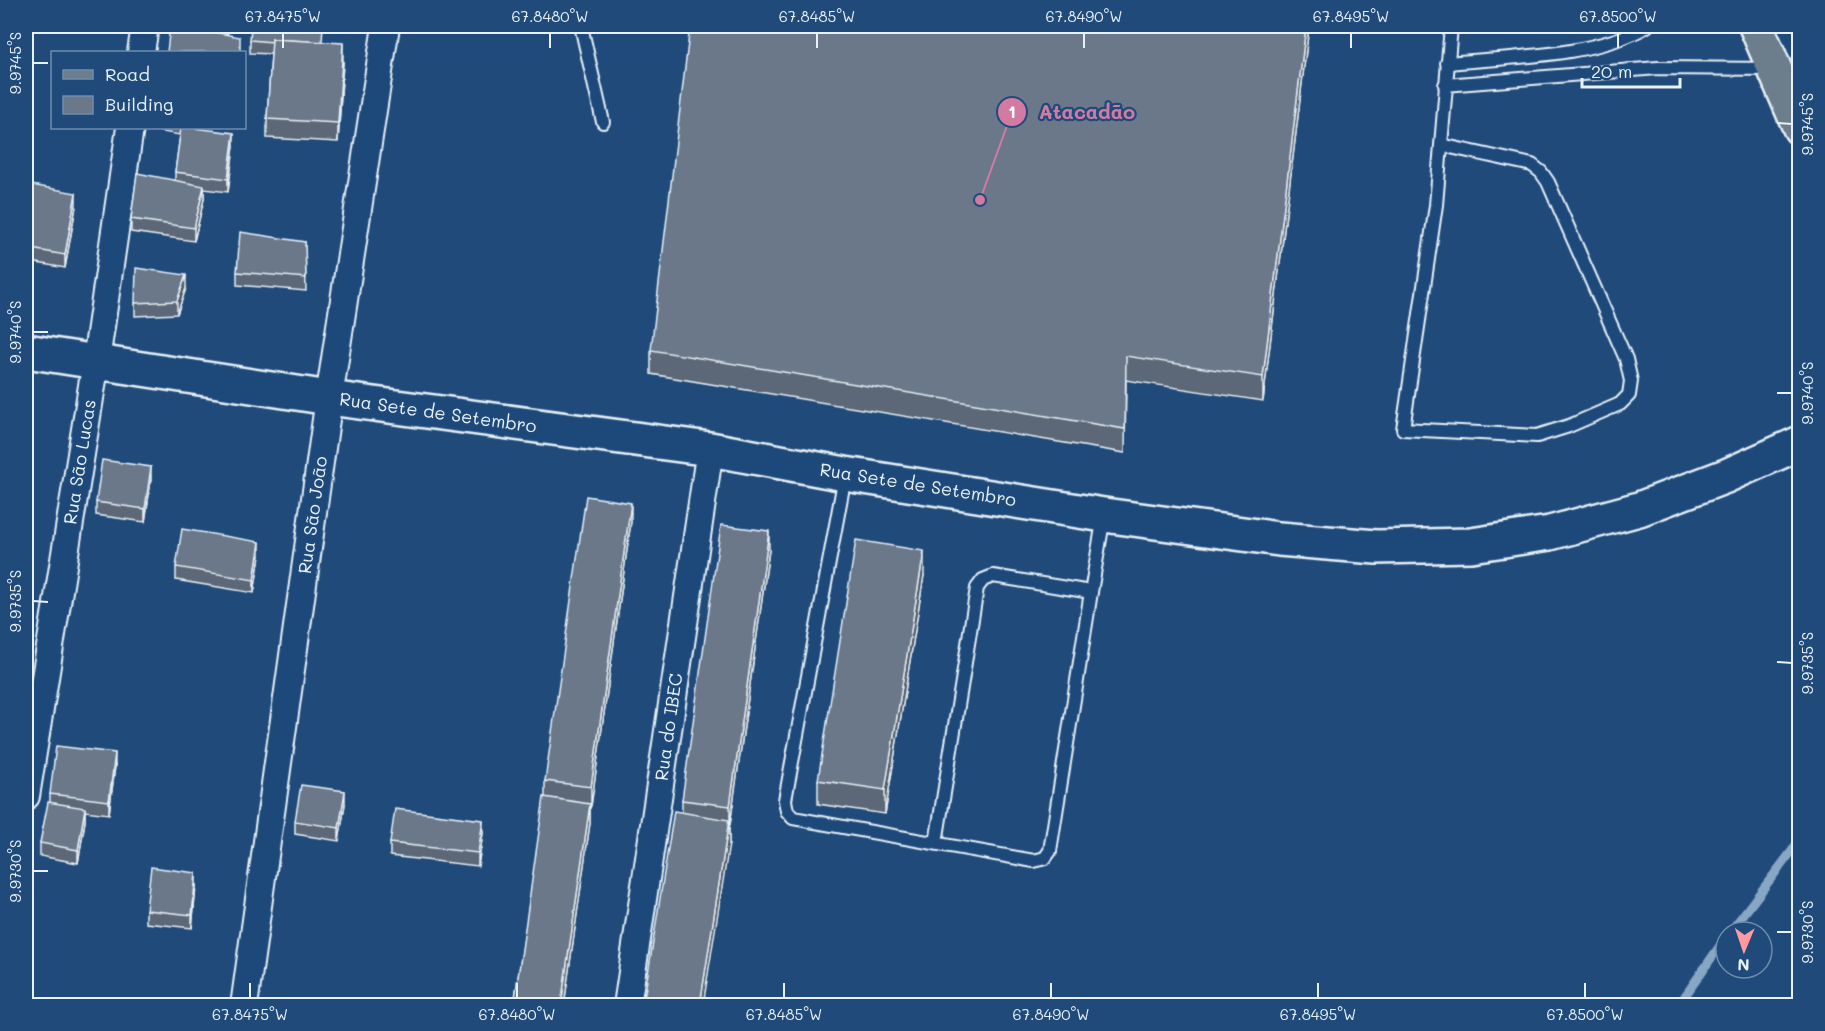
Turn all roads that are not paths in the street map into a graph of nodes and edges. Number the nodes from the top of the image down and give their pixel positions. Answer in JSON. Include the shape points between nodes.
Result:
{"nodes":[{"id":1,"x":145,"y":26,"type":"edge"},
{"id":2,"x":386,"y":26,"type":"edge"},
{"id":3,"x":580,"y":26,"type":"edge"},
{"id":4,"x":1451,"y":26,"type":"edge"},
{"id":5,"x":1647,"y":26,"type":"edge"},
{"id":6,"x":1756,"y":26,"type":"edge"},
{"id":7,"x":141,"y":51,"type":"edge"},
{"id":8,"x":1447,"y":63,"type":"junction"},
{"id":9,"x":1774,"y":69,"type":"junction"},
{"id":10,"x":1445,"y":85,"type":"junction"},
{"id":11,"x":603,"y":122,"type":"dead end"},
{"id":12,"x":1800,"y":128,"type":"edge"},
{"id":13,"x":130,"y":129,"type":"edge"},
{"id":14,"x":1441,"y":145,"type":"junction"},
{"id":15,"x":26,"y":351,"type":"edge"},
{"id":16,"x":96,"y":360,"type":"junction"},
{"id":17,"x":329,"y":398,"type":"junction"},
{"id":18,"x":1800,"y":443,"type":"edge"},
{"id":19,"x":710,"y":449,"type":"junction"},
{"id":20,"x":845,"y":474,"type":"junction"},
{"id":21,"x":1104,"y":515,"type":"junction"},
{"id":22,"x":1090,"y":592,"type":"junction"},
{"id":23,"x":26,"y":796,"type":"edge"},
{"id":24,"x":936,"y":843,"type":"junction"},
{"id":25,"x":244,"y":1005,"type":"edge"},
{"id":26,"x":627,"y":1005,"type":"edge"}],
"edges":[{"from":1,"to":7,"type":"street"},
{"from":2,"to":17,"type":"street","name":"Rua São João"},
{"from":3,"to":11,"type":"lane"},
{"from":4,"to":8,"type":"lane"},
{"from":5,"to":8,"type":"lane","via":[[1579,50]]},
{"from":6,"to":9,"type":"main road"},
{"from":8,"to":10,"type":"lane"},
{"from":9,"to":10,"type":"lane","via":[[1658,68]]},
{"from":9,"to":12,"type":"main road"},
{"from":10,"to":14,"type":"lane"},
{"from":13,"to":16,"type":"street","name":"Rua São Lucas"},
{"from":14,"to":14,"type":"lane","via":[[1436,205],[1403,429],[1537,436],[1620,404],[1629,395],[1631,381],[1626,359],[1548,182],[1532,165]]},
{"from":15,"to":16,"type":"street","name":"Rua Sete de Setembro"},
{"from":16,"to":17,"type":"street","name":"Rua Sete de Setembro"},
{"from":16,"to":23,"type":"street","name":"Rua São Lucas"},
{"from":17,"to":19,"type":"street","name":"Rua Sete de Setembro"},
{"from":17,"to":25,"type":"street","name":"Rua São João"},
{"from":18,"to":21,"type":"street","name":"Rua Sete de Setembro","via":[[1639,509],[1550,533],[1471,545],[1376,547],[1279,539]]},
{"from":19,"to":20,"type":"street","name":"Rua Sete de Setembro"},
{"from":19,"to":26,"type":"street","name":"Rua do IBEC"},
{"from":20,"to":21,"type":"street","name":"Rua Sete de Setembro"},
{"from":20,"to":24,"type":"lane","via":[[785,800],[787,811],[793,818]]},
{"from":21,"to":22,"type":"lane"},
{"from":22,"to":24,"type":"lane","via":[[993,576],[977,588]]},
{"from":22,"to":24,"type":"lane","via":[[1050,851],[1045,858],[1034,861]]}]}
